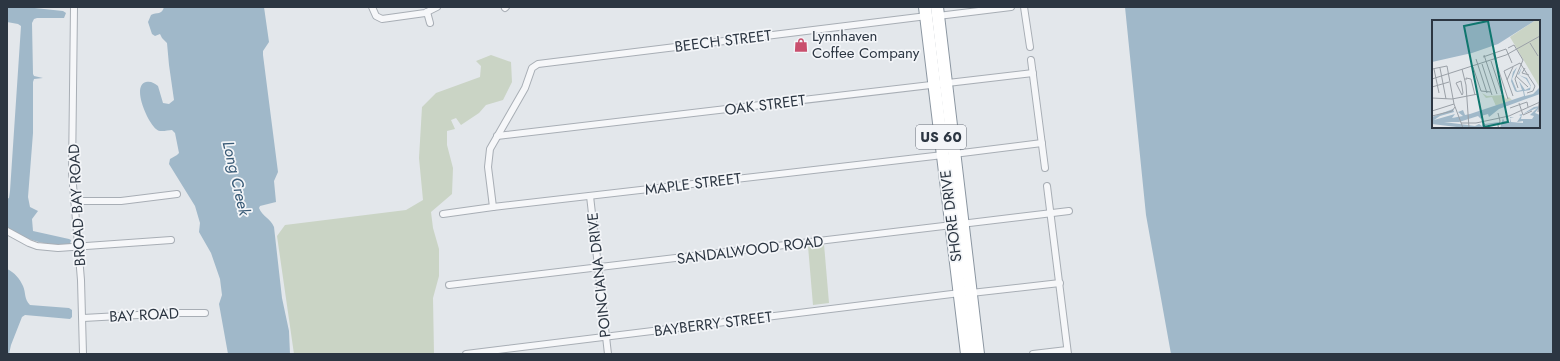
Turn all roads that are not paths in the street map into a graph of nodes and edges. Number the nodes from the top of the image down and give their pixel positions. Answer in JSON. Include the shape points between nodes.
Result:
{"nodes":[{"id":1,"x":74,"y":7,"type":"edge"},
{"id":2,"x":372,"y":7,"type":"edge"},
{"id":3,"x":437,"y":7,"type":"edge"},
{"id":4,"x":1011,"y":7,"type":"edge"},
{"id":5,"x":1024,"y":7,"type":"edge"},
{"id":6,"x":427,"y":12,"type":"junction"},
{"id":7,"x":932,"y":12,"type":"edge"},
{"id":8,"x":430,"y":23,"type":"dead end"},
{"id":9,"x":1030,"y":47,"type":"dead end"},
{"id":10,"x":1031,"y":60,"type":"dead end"},
{"id":11,"x":1033,"y":73,"type":"junction"},
{"id":12,"x":940,"y":84,"type":"junction"},
{"id":13,"x":497,"y":136,"type":"junction"},
{"id":14,"x":1042,"y":143,"type":"junction"},
{"id":15,"x":949,"y":155,"type":"junction"},
{"id":16,"x":1045,"y":168,"type":"dead end"},
{"id":17,"x":1047,"y":186,"type":"dead end"},
{"id":18,"x":177,"y":194,"type":"dead end"},
{"id":19,"x":590,"y":196,"type":"junction"},
{"id":20,"x":74,"y":201,"type":"junction"},
{"id":21,"x":493,"y":207,"type":"junction"},
{"id":22,"x":1069,"y":211,"type":"dead end"},
{"id":23,"x":1051,"y":213,"type":"junction"},
{"id":24,"x":443,"y":214,"type":"dead end"},
{"id":25,"x":957,"y":225,"type":"junction"},
{"id":26,"x":7,"y":231,"type":"edge"},
{"id":27,"x":171,"y":240,"type":"dead end"},
{"id":28,"x":78,"y":247,"type":"junction"},
{"id":29,"x":598,"y":268,"type":"junction"},
{"id":30,"x":1060,"y":283,"type":"junction"},
{"id":31,"x":449,"y":286,"type":"dead end"},
{"id":32,"x":965,"y":293,"type":"junction"},
{"id":33,"x":205,"y":313,"type":"dead end"},
{"id":34,"x":83,"y":318,"type":"junction"},
{"id":35,"x":606,"y":337,"type":"junction"},
{"id":36,"x":1068,"y":352,"type":"edge"},
{"id":37,"x":83,"y":354,"type":"edge"},
{"id":38,"x":466,"y":354,"type":"edge"},
{"id":39,"x":608,"y":354,"type":"edge"},
{"id":40,"x":968,"y":354,"type":"edge"},
{"id":41,"x":978,"y":354,"type":"edge"},
{"id":42,"x":1033,"y":354,"type":"edge"}],
"edges":[{"from":1,"to":20,"type":"street","name":"BROAD BAY ROAD"},
{"from":2,"to":6,"type":"street","via":[[374,14],[382,19]]},
{"from":3,"to":6,"type":"street"},
{"from":4,"to":7,"type":"street","name":"BEECH STREET"},
{"from":5,"to":9,"type":"street"},
{"from":6,"to":8,"type":"street"},
{"from":7,"to":12,"type":"highway","name":"SHORE DRIVE","number":"US 60"},
{"from":7,"to":13,"type":"street","name":"BEECH STREET","via":[[538,64],[534,66],[525,88]]},
{"from":10,"to":11,"type":"street"},
{"from":11,"to":12,"type":"street","name":"OAK STREET"},
{"from":11,"to":14,"type":"street"},
{"from":12,"to":13,"type":"street","name":"OAK STREET"},
{"from":12,"to":15,"type":"highway","name":"SHORE DRIVE","number":"US 60"},
{"from":13,"to":21,"type":"street","via":[[490,149],[488,163]]},
{"from":14,"to":15,"type":"street","name":"MAPLE STREET"},
{"from":14,"to":16,"type":"street"},
{"from":15,"to":19,"type":"street","name":"MAPLE STREET"},
{"from":15,"to":25,"type":"highway","name":"SHORE DRIVE","number":"US 60"},
{"from":17,"to":23,"type":"street"},
{"from":18,"to":20,"type":"street","via":[[121,201]]},
{"from":19,"to":21,"type":"street","name":"MAPLE STREET"},
{"from":19,"to":29,"type":"street","name":"POINCIANA DRIVE"},
{"from":20,"to":28,"type":"street","name":"BROAD BAY ROAD"},
{"from":21,"to":24,"type":"street","name":"MAPLE STREET"},
{"from":22,"to":23,"type":"street","name":"SANDALWOOD ROAD"},
{"from":23,"to":25,"type":"street","name":"SANDALWOOD ROAD"},
{"from":23,"to":30,"type":"street"},
{"from":25,"to":29,"type":"street","name":"SANDALWOOD ROAD"},
{"from":25,"to":32,"type":"highway","name":"SHORE DRIVE","number":"US 60"},
{"from":26,"to":28,"type":"street","via":[[37,246]]},
{"from":27,"to":28,"type":"street"},
{"from":28,"to":34,"type":"street","name":"BROAD BAY ROAD"},
{"from":29,"to":31,"type":"street","name":"SANDALWOOD ROAD"},
{"from":29,"to":35,"type":"street","name":"POINCIANA DRIVE"},
{"from":30,"to":32,"type":"street","name":"BAYBERRY STREET"},
{"from":30,"to":36,"type":"street"},
{"from":32,"to":35,"type":"street","name":"BAYBERRY STREET"},
{"from":32,"to":40,"type":"highway","name":"SHORE DRIVE","number":"US 60"},
{"from":32,"to":41,"type":"highway","name":"SHORE DRIVE","number":"US 60"},
{"from":33,"to":34,"type":"street","name":"BAY ROAD"},
{"from":34,"to":37,"type":"street","name":"BROAD BAY ROAD"},
{"from":35,"to":38,"type":"street","name":"BAYBERRY STREET"},
{"from":35,"to":39,"type":"street","name":"POINCIANA DRIVE"},
{"from":36,"to":42,"type":"street"}]}
